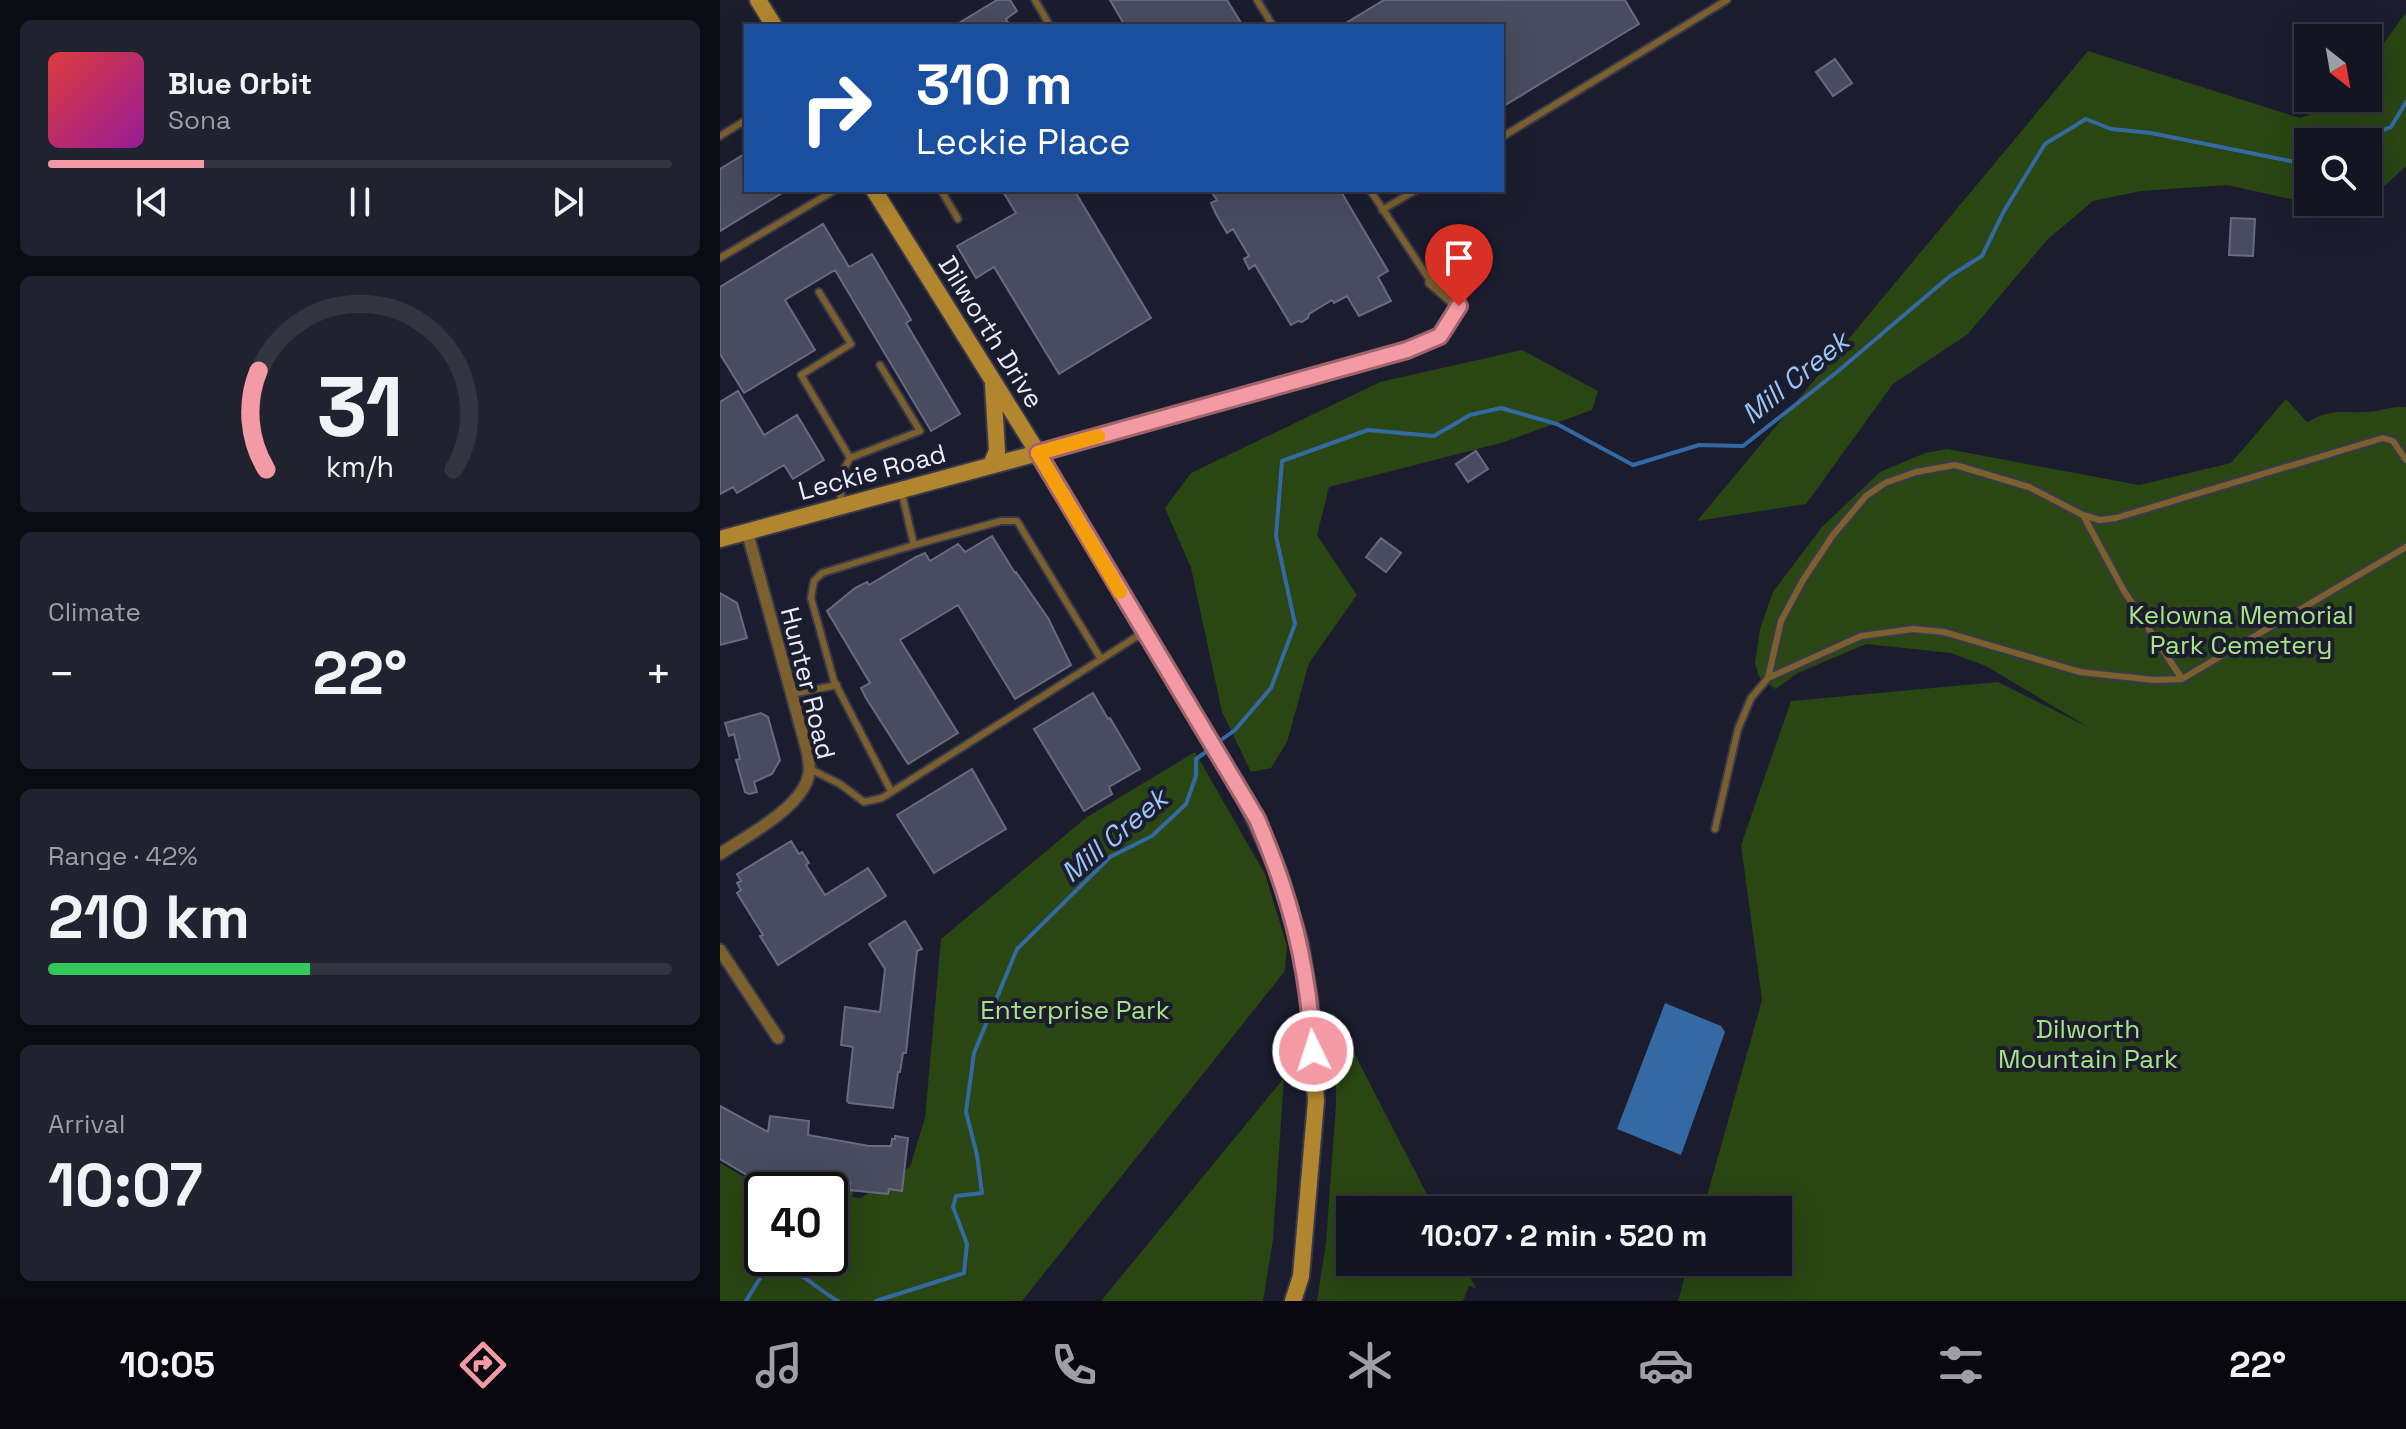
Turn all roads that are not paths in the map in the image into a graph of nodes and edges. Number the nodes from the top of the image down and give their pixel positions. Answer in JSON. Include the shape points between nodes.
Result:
{"nodes":[{"id":1,"x":758,"y":0,"type":"edge"},
{"id":2,"x":1035,"y":0,"type":"edge"},
{"id":3,"x":1257,"y":0,"type":"edge"},
{"id":4,"x":1727,"y":0,"type":"edge"},
{"id":5,"x":773,"y":24,"type":"edge"},
{"id":6,"x":1049,"y":24,"type":"edge"},
{"id":7,"x":1272,"y":24,"type":"edge"},
{"id":8,"x":744,"y":121,"type":"edge"},
{"id":9,"x":720,"y":136,"type":"edge"},
{"id":10,"x":1504,"y":136,"type":"edge"},
{"id":11,"x":832,"y":192,"type":"edge"},
{"id":12,"x":875,"y":192,"type":"edge"},
{"id":13,"x":942,"y":192,"type":"edge"},
{"id":14,"x":1371,"y":192,"type":"edge"},
{"id":15,"x":1413,"y":192,"type":"edge"},
{"id":16,"x":1382,"y":210,"type":"junction"},
{"id":17,"x":958,"y":219,"type":"dead end"},
{"id":18,"x":720,"y":258,"type":"edge"},
{"id":19,"x":1431,"y":282,"type":"joint"},
{"id":20,"x":819,"y":292,"type":"dead end"},
{"id":21,"x":880,"y":365,"type":"dead end"},
{"id":22,"x":993,"y":382,"type":"junction"},
{"id":23,"x":1038,"y":453,"type":"junction"},
{"id":24,"x":850,"y":458,"type":"junction"},
{"id":25,"x":2406,"y":460,"type":"edge"},
{"id":26,"x":991,"y":465,"type":"junction"},
{"id":27,"x":901,"y":489,"type":"junction"},
{"id":28,"x":840,"y":506,"type":"junction"},
{"id":29,"x":2083,"y":515,"type":"junction"},
{"id":30,"x":747,"y":531,"type":"junction"},
{"id":31,"x":720,"y":539,"type":"edge"},
{"id":32,"x":914,"y":545,"type":"junction"},
{"id":33,"x":2406,"y":547,"type":"edge"},
{"id":34,"x":1144,"y":632,"type":"junction"},
{"id":35,"x":1101,"y":659,"type":"junction"},
{"id":36,"x":1768,"y":678,"type":"junction"},
{"id":37,"x":2182,"y":679,"type":"junction"},
{"id":38,"x":837,"y":685,"type":"junction"},
{"id":39,"x":792,"y":694,"type":"junction"},
{"id":40,"x":809,"y":769,"type":"junction"},
{"id":41,"x":891,"y":791,"type":"junction"},
{"id":42,"x":1715,"y":829,"type":"dead end"},
{"id":43,"x":720,"y":854,"type":"edge"},
{"id":44,"x":720,"y":950,"type":"edge"},
{"id":45,"x":778,"y":1038,"type":"dead end"},
{"id":46,"x":1293,"y":1301,"type":"edge"}],
"edges":[{"from":1,"to":5,"type":"main road"},
{"from":2,"to":6,"type":"lane"},
{"from":3,"to":7,"type":"lane"},
{"from":4,"to":10,"type":"lane"},
{"from":8,"to":9,"type":"lane"},
{"from":11,"to":18,"type":"lane"},
{"from":12,"to":22,"type":"main road","name":"Dilworth Drive"},
{"from":13,"to":17,"type":"lane"},
{"from":14,"to":16,"type":"lane"},
{"from":15,"to":16,"type":"lane"},
{"from":16,"to":19,"type":"lane"},
{"from":19,"to":23,"type":"street","via":[[1459,306],[1440,336],[1407,350]]},
{"from":20,"to":24,"type":"lane","via":[[851,344],[801,375]]},
{"from":21,"to":24,"type":"lane","via":[[920,431]]},
{"from":22,"to":23,"type":"main road","name":"Dilworth Drive"},
{"from":22,"to":26,"type":"main road","via":[[997,451]]},
{"from":23,"to":26,"type":"main road","name":"Leckie Road"},
{"from":23,"to":34,"type":"main road","name":"Dilworth Drive"},
{"from":24,"to":28,"type":"lane","via":[[843,471]]},
{"from":25,"to":29,"type":"lane","via":[[2393,441],[2383,438],[2116,518]]},
{"from":26,"to":27,"type":"main road","name":"Leckie Road"},
{"from":27,"to":28,"type":"main road","name":"Leckie Road"},
{"from":27,"to":32,"type":"lane"},
{"from":28,"to":30,"type":"main road","name":"Leckie Road"},
{"from":29,"to":36,"type":"lane","via":[[2029,487],[1955,465],[1885,483],[1866,496],[1833,535],[1803,580],[1781,621]]},
{"from":29,"to":37,"type":"lane","via":[[2124,591]]},
{"from":30,"to":31,"type":"main road","name":"Leckie Road"},
{"from":30,"to":39,"type":"street","name":"Hunter Road"},
{"from":32,"to":35,"type":"lane","via":[[1017,521]]},
{"from":32,"to":38,"type":"lane","via":[[822,573],[814,581],[811,598]]},
{"from":33,"to":37,"type":"lane"},
{"from":34,"to":35,"type":"lane"},
{"from":34,"to":46,"type":"main road","name":"Dilworth Drive","via":[[1257,819],[1300,943],[1316,1101],[1301,1276]]},
{"from":35,"to":41,"type":"lane"},
{"from":36,"to":37,"type":"lane","via":[[1861,636],[1913,629],[1944,632],[2080,672]]},
{"from":36,"to":42,"type":"lane","via":[[1751,698],[1738,729]]},
{"from":38,"to":39,"type":"lane"},
{"from":38,"to":41,"type":"lane"},
{"from":39,"to":40,"type":"street","name":"Hunter Road"},
{"from":40,"to":41,"type":"lane","via":[[864,802]]},
{"from":40,"to":43,"type":"street","name":"Hunter Road","via":[[800,795]]},
{"from":44,"to":45,"type":"street"}]}
